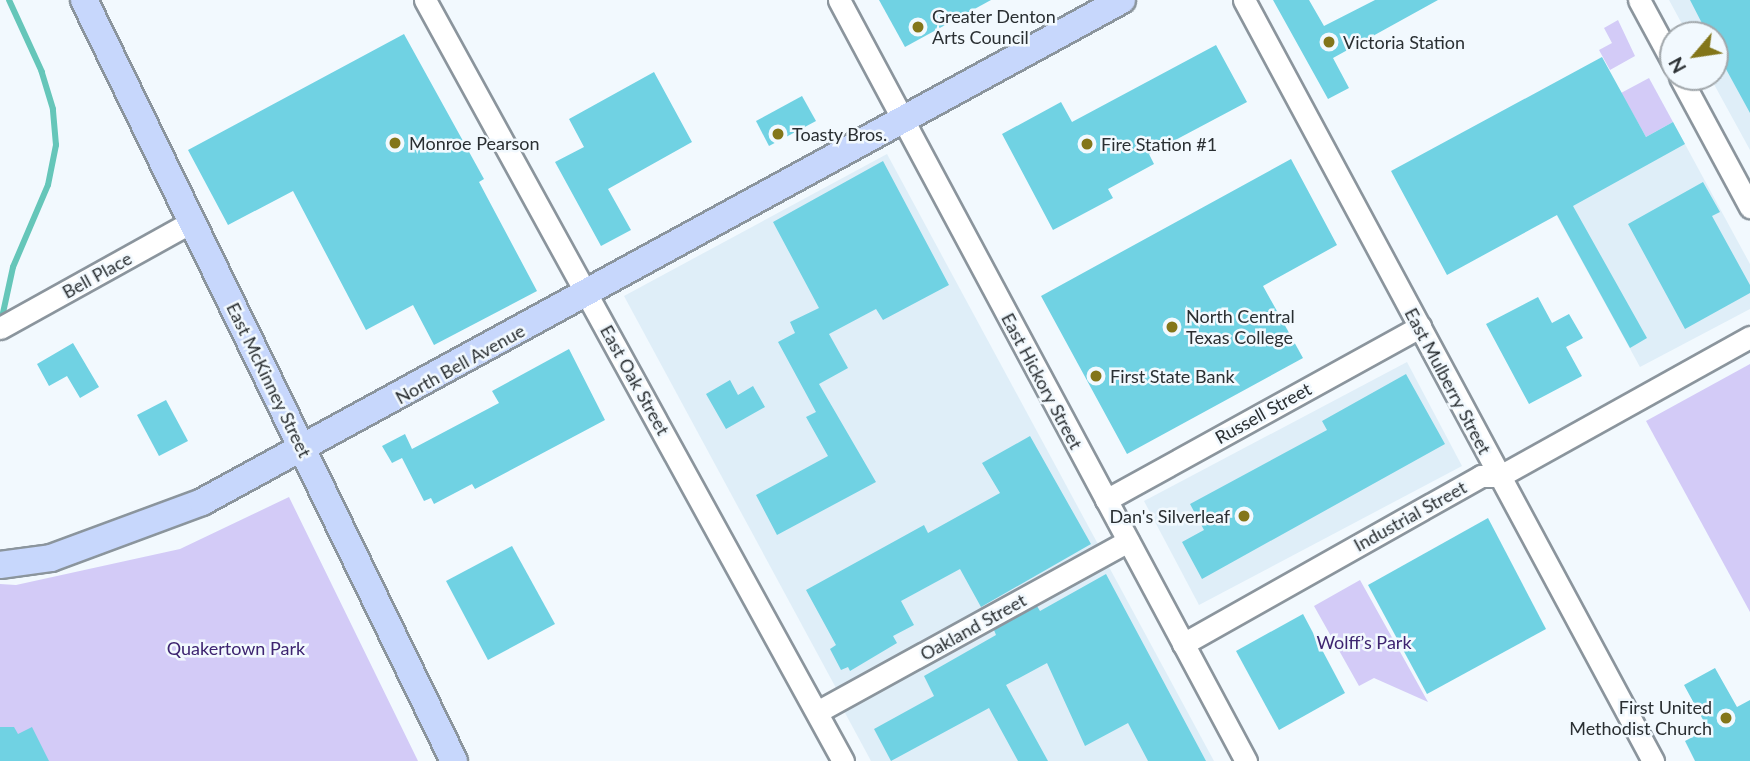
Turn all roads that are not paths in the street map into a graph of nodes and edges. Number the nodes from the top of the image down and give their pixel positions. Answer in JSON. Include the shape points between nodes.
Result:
{"nodes":[{"id":1,"x":84,"y":0,"type":"edge"},
{"id":2,"x":425,"y":0,"type":"edge"},
{"id":3,"x":839,"y":0,"type":"edge"},
{"id":4,"x":1122,"y":0,"type":"edge"},
{"id":5,"x":1244,"y":0,"type":"edge"},
{"id":6,"x":1639,"y":0,"type":"edge"},
{"id":7,"x":1659,"y":37,"type":"edge"},
{"id":8,"x":1688,"y":91,"type":"edge"},
{"id":9,"x":902,"y":121,"type":"junction"},
{"id":10,"x":1750,"y":207,"type":"edge"},
{"id":11,"x":193,"y":221,"type":"junction"},
{"id":12,"x":588,"y":293,"type":"junction"},
{"id":13,"x":9,"y":323,"type":"edge"},
{"id":14,"x":1420,"y":327,"type":"junction"},
{"id":15,"x":1750,"y":337,"type":"edge"},
{"id":16,"x":302,"y":450,"type":"junction"},
{"id":17,"x":1500,"y":476,"type":"junction"},
{"id":18,"x":1106,"y":500,"type":"junction"},
{"id":19,"x":1128,"y":541,"type":"junction"},
{"id":20,"x":0,"y":565,"type":"edge"},
{"id":21,"x":1183,"y":644,"type":"junction"},
{"id":22,"x":817,"y":712,"type":"junction"},
{"id":23,"x":454,"y":761,"type":"edge"},
{"id":24,"x":843,"y":761,"type":"edge"},
{"id":25,"x":1246,"y":761,"type":"edge"},
{"id":26,"x":1653,"y":761,"type":"edge"}],
"edges":[{"from":1,"to":11,"type":"main road","name":"East McKinney Street"},
{"from":2,"to":12,"type":"street","name":"East Oak Street"},
{"from":3,"to":9,"type":"street","name":"East Hickory Street"},
{"from":4,"to":9,"type":"main road","name":"North Bell Avenue"},
{"from":5,"to":14,"type":"street","name":"East Mulberry Street"},
{"from":6,"to":7,"type":"street"},
{"from":8,"to":10,"type":"street"},
{"from":9,"to":12,"type":"main road","name":"North Bell Avenue"},
{"from":9,"to":18,"type":"street","name":"East Hickory Street"},
{"from":11,"to":13,"type":"street","name":"Bell Place"},
{"from":11,"to":16,"type":"main road","name":"East McKinney Street"},
{"from":12,"to":16,"type":"main road","name":"North Bell Avenue"},
{"from":12,"to":22,"type":"street","name":"East Oak Street"},
{"from":14,"to":17,"type":"street","name":"East Mulberry Street"},
{"from":14,"to":18,"type":"street","name":"Russell Street"},
{"from":15,"to":17,"type":"street","name":"Industrial Street"},
{"from":16,"to":20,"type":"main road","name":"North Bell Avenue","via":[[130,532],[51,558]]},
{"from":16,"to":23,"type":"main road","name":"East McKinney Street"},
{"from":17,"to":21,"type":"street","name":"Industrial Street","via":[[1482,476]]},
{"from":17,"to":26,"type":"street","name":"East Mulberry Street"},
{"from":18,"to":19,"type":"street","name":"East Hickory Street"},
{"from":19,"to":21,"type":"street","name":"East Hickory Street"},
{"from":19,"to":22,"type":"street","name":"Oakland Street"},
{"from":21,"to":25,"type":"street","name":"East Hickory Street"},
{"from":22,"to":24,"type":"street","name":"East Oak Street"}]}
